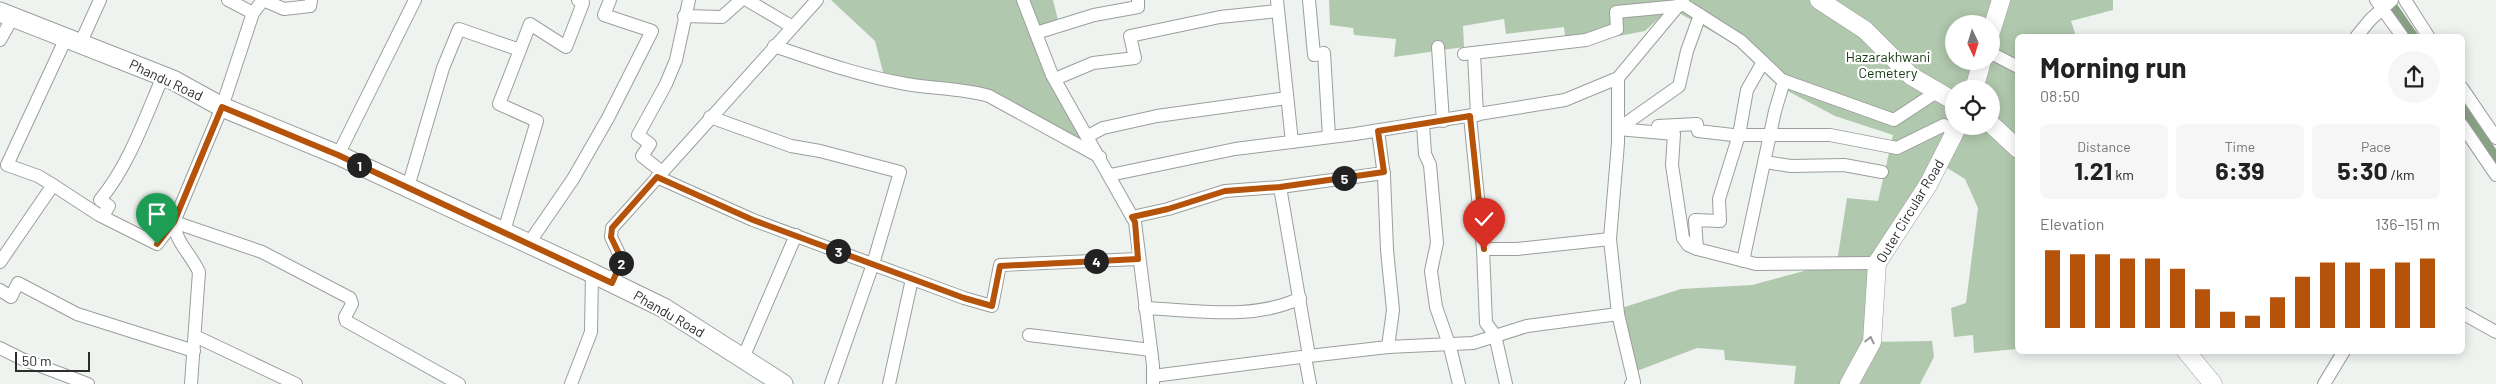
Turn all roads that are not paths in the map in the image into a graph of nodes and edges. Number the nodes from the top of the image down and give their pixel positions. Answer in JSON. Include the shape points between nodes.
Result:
{"nodes":[{"id":1,"x":100,"y":0,"type":"edge"},
{"id":2,"x":228,"y":0,"type":"edge"},
{"id":3,"x":311,"y":0,"type":"edge"},
{"id":4,"x":414,"y":0,"type":"edge"},
{"id":5,"x":578,"y":0,"type":"edge"},
{"id":6,"x":610,"y":0,"type":"edge"},
{"id":7,"x":689,"y":0,"type":"edge"},
{"id":8,"x":741,"y":0,"type":"edge"},
{"id":9,"x":747,"y":0,"type":"edge"},
{"id":10,"x":817,"y":0,"type":"edge"},
{"id":11,"x":1023,"y":0,"type":"edge"},
{"id":12,"x":1138,"y":0,"type":"edge"},
{"id":13,"x":1309,"y":0,"type":"edge"},
{"id":14,"x":1819,"y":0,"type":"edge"},
{"id":15,"x":2001,"y":0,"type":"edge"},
{"id":16,"x":2405,"y":0,"type":"edge"},
{"id":17,"x":2383,"y":2,"type":"edge"},
{"id":18,"x":1681,"y":3,"type":"edge"},
{"id":19,"x":1277,"y":6,"type":"edge"},
{"id":20,"x":254,"y":12,"type":"junction"},
{"id":21,"x":6,"y":15,"type":"edge"},
{"id":22,"x":1700,"y":15,"type":"junction"},
{"id":23,"x":1996,"y":15,"type":"edge"},
{"id":24,"x":684,"y":16,"type":"junction"},
{"id":25,"x":791,"y":26,"type":"junction"},
{"id":26,"x":1036,"y":33,"type":"junction"},
{"id":27,"x":2359,"y":34,"type":"edge"},
{"id":28,"x":2401,"y":34,"type":"edge"},
{"id":29,"x":2427,"y":34,"type":"edge"},
{"id":30,"x":0,"y":40,"type":"edge"},
{"id":31,"x":73,"y":41,"type":"junction"},
{"id":32,"x":774,"y":46,"type":"junction"},
{"id":33,"x":1438,"y":47,"type":"dead end"},
{"id":34,"x":520,"y":50,"type":"junction"},
{"id":35,"x":2000,"y":58,"type":"edge"},
{"id":36,"x":1763,"y":62,"type":"junction"},
{"id":37,"x":2015,"y":66,"type":"edge"},
{"id":38,"x":164,"y":76,"type":"junction"},
{"id":39,"x":1618,"y":78,"type":"junction"},
{"id":40,"x":1054,"y":79,"type":"junction"},
{"id":41,"x":1784,"y":82,"type":"junction"},
{"id":42,"x":1938,"y":91,"type":"junction"},
{"id":43,"x":2465,"y":92,"type":"edge"},
{"id":44,"x":1945,"y":95,"type":"edge"},
{"id":45,"x":1287,"y":98,"type":"junction"},
{"id":46,"x":222,"y":107,"type":"junction"},
{"id":47,"x":1474,"y":116,"type":"junction"},
{"id":48,"x":710,"y":118,"type":"junction"},
{"id":49,"x":1443,"y":121,"type":"junction"},
{"id":50,"x":1423,"y":124,"type":"junction"},
{"id":51,"x":1945,"y":125,"type":"edge"},
{"id":52,"x":1618,"y":129,"type":"junction"},
{"id":53,"x":2465,"y":129,"type":"edge"},
{"id":54,"x":1378,"y":131,"type":"junction"},
{"id":55,"x":2000,"y":132,"type":"edge"},
{"id":56,"x":1739,"y":135,"type":"junction"},
{"id":57,"x":1770,"y":135,"type":"junction"},
{"id":58,"x":1954,"y":135,"type":"edge"},
{"id":59,"x":1088,"y":136,"type":"junction"},
{"id":60,"x":1329,"y":137,"type":"junction"},
{"id":61,"x":2496,"y":138,"type":"edge"},
{"id":62,"x":1292,"y":142,"type":"junction"},
{"id":63,"x":2015,"y":146,"type":"edge"},
{"id":64,"x":338,"y":155,"type":"junction"},
{"id":65,"x":1100,"y":158,"type":"junction"},
{"id":66,"x":1765,"y":162,"type":"junction"},
{"id":67,"x":3,"y":164,"type":"edge"},
{"id":68,"x":1384,"y":172,"type":"junction"},
{"id":69,"x":1882,"y":172,"type":"dead end"},
{"id":70,"x":659,"y":175,"type":"junction"},
{"id":71,"x":1110,"y":175,"type":"junction"},
{"id":72,"x":2496,"y":175,"type":"edge"},
{"id":73,"x":53,"y":185,"type":"junction"},
{"id":74,"x":408,"y":187,"type":"junction"},
{"id":75,"x":1280,"y":187,"type":"junction"},
{"id":76,"x":103,"y":216,"type":"junction"},
{"id":77,"x":1132,"y":217,"type":"junction"},
{"id":78,"x":174,"y":222,"type":"junction"},
{"id":79,"x":504,"y":231,"type":"junction"},
{"id":80,"x":796,"y":235,"type":"junction"},
{"id":81,"x":1610,"y":239,"type":"junction"},
{"id":82,"x":529,"y":243,"type":"junction"},
{"id":83,"x":1484,"y":249,"type":"junction"},
{"id":84,"x":1697,"y":249,"type":"junction"},
{"id":85,"x":1138,"y":259,"type":"junction"},
{"id":86,"x":1744,"y":261,"type":"junction"},
{"id":87,"x":0,"y":262,"type":"edge"},
{"id":88,"x":1876,"y":263,"type":"junction"},
{"id":89,"x":872,"y":264,"type":"junction"},
{"id":90,"x":592,"y":273,"type":"junction"},
{"id":91,"x":912,"y":279,"type":"junction"},
{"id":92,"x":612,"y":283,"type":"junction"},
{"id":93,"x":0,"y":290,"type":"edge"},
{"id":94,"x":1300,"y":298,"type":"junction"},
{"id":95,"x":1145,"y":308,"type":"junction"},
{"id":96,"x":1618,"y":314,"type":"junction"},
{"id":97,"x":2465,"y":315,"type":"edge"},
{"id":98,"x":2496,"y":332,"type":"edge"},
{"id":99,"x":1029,"y":335,"type":"dead end"},
{"id":100,"x":1494,"y":335,"type":"junction"},
{"id":101,"x":195,"y":336,"type":"junction"},
{"id":102,"x":1450,"y":345,"type":"junction"},
{"id":103,"x":1388,"y":347,"type":"junction"},
{"id":104,"x":0,"y":348,"type":"edge"},
{"id":105,"x":1151,"y":350,"type":"junction"},
{"id":106,"x":194,"y":351,"type":"junction"},
{"id":107,"x":2188,"y":354,"type":"edge"},
{"id":108,"x":2342,"y":354,"type":"edge"},
{"id":109,"x":1307,"y":357,"type":"junction"},
{"id":110,"x":743,"y":358,"type":"junction"},
{"id":111,"x":1153,"y":380,"type":"edge"},
{"id":112,"x":88,"y":384,"type":"edge"},
{"id":113,"x":191,"y":384,"type":"edge"},
{"id":114,"x":296,"y":384,"type":"edge"},
{"id":115,"x":459,"y":384,"type":"edge"},
{"id":116,"x":571,"y":384,"type":"edge"},
{"id":117,"x":783,"y":384,"type":"edge"},
{"id":118,"x":831,"y":384,"type":"edge"},
{"id":119,"x":889,"y":384,"type":"edge"},
{"id":120,"x":1310,"y":384,"type":"edge"},
{"id":121,"x":1459,"y":384,"type":"edge"},
{"id":122,"x":1506,"y":384,"type":"edge"},
{"id":123,"x":1631,"y":384,"type":"edge"},
{"id":124,"x":1849,"y":384,"type":"edge"},
{"id":125,"x":2213,"y":384,"type":"edge"},
{"id":126,"x":2324,"y":384,"type":"edge"}],
"edges":[{"from":1,"to":31,"type":"street"},
{"from":2,"to":20,"type":"street"},
{"from":3,"to":20,"type":"street","via":[[310,6],[284,8],[263,0]]},
{"from":4,"to":64,"type":"street"},
{"from":5,"to":34,"type":"street","via":[[583,3],[566,46],[530,24]]},
{"from":6,"to":82,"type":"street","via":[[604,15],[652,31],[574,178]]},
{"from":7,"to":24,"type":"street"},
{"from":8,"to":24,"type":"street","via":[[722,17]]},
{"from":9,"to":25,"type":"street"},
{"from":10,"to":25,"type":"street"},
{"from":11,"to":26,"type":"street"},
{"from":12,"to":26,"type":"street","via":[[1138,7]]},
{"from":13,"to":60,"type":"street","via":[[1314,55],[1324,53]]},
{"from":14,"to":42,"type":"street","via":[[1865,30],[1911,76]]},
{"from":15,"to":23,"type":"street"},
{"from":16,"to":29,"type":"street"},
{"from":17,"to":27,"type":"street"},
{"from":17,"to":28,"type":"street"},
{"from":18,"to":22,"type":"street"},
{"from":18,"to":39,"type":"street"},
{"from":18,"to":47,"type":"street","via":[[1616,12],[1617,29],[1586,40],[1469,53]]},
{"from":19,"to":40,"type":"street","via":[[1130,36],[1135,58],[1093,63]]},
{"from":19,"to":45,"type":"street"},
{"from":20,"to":46,"type":"street"},
{"from":21,"to":30,"type":"street"},
{"from":21,"to":31,"type":"main road","name":"Phandu Road"},
{"from":22,"to":36,"type":"street","via":[[1741,41]]},
{"from":22,"to":52,"type":"street","via":[[1679,86]]},
{"from":24,"to":70,"type":"street","via":[[676,60],[638,135],[650,144],[642,156]]},
{"from":25,"to":32,"type":"street"},
{"from":26,"to":40,"type":"street"},
{"from":31,"to":38,"type":"main road","name":"Phandu Road"},
{"from":31,"to":67,"type":"street"},
{"from":32,"to":48,"type":"street"},
{"from":32,"to":65,"type":"street","via":[[861,75],[989,96]]},
{"from":33,"to":49,"type":"street"},
{"from":34,"to":74,"type":"street","via":[[459,29],[443,68]]},
{"from":34,"to":79,"type":"street","via":[[499,104],[537,121]]},
{"from":35,"to":37,"type":"street"},
{"from":36,"to":41,"type":"street"},
{"from":36,"to":56,"type":"street","via":[[1747,90]]},
{"from":38,"to":46,"type":"main road","name":"Phandu Road"},
{"from":38,"to":76,"type":"street","via":[[122,167],[100,200],[109,206]]},
{"from":39,"to":47,"type":"street","via":[[1565,100]]},
{"from":39,"to":52,"type":"street"},
{"from":40,"to":59,"type":"street"},
{"from":41,"to":42,"type":"street","via":[[1894,120]]},
{"from":41,"to":57,"type":"street"},
{"from":42,"to":44,"type":"street"},
{"from":43,"to":61,"type":"street"},
{"from":45,"to":59,"type":"street","via":[[1157,116],[1103,128]]},
{"from":45,"to":62,"type":"street"},
{"from":46,"to":64,"type":"main road","name":"Phandu Road"},
{"from":46,"to":78,"type":"street"},
{"from":47,"to":49,"type":"street"},
{"from":47,"to":83,"type":"street"},
{"from":48,"to":70,"type":"street"},
{"from":48,"to":89,"type":"street","via":[[791,146],[900,172]]},
{"from":49,"to":50,"type":"street"},
{"from":50,"to":54,"type":"street"},
{"from":50,"to":102,"type":"street","via":[[1425,154],[1430,165],[1436,243],[1431,271],[1436,307]]},
{"from":51,"to":57,"type":"street","via":[[1897,148],[1830,135]]},
{"from":52,"to":56,"type":"street","via":[[1697,124],[1698,131]]},
{"from":52,"to":81,"type":"street"},
{"from":52,"to":84,"type":"street","via":[[1674,134],[1672,166],[1677,209],[1683,238]]},
{"from":53,"to":72,"type":"street"},
{"from":54,"to":60,"type":"street"},
{"from":54,"to":68,"type":"street"},
{"from":55,"to":63,"type":"street"},
{"from":56,"to":57,"type":"street"},
{"from":56,"to":84,"type":"street","via":[[1719,199],[1720,221],[1695,220]]},
{"from":57,"to":66,"type":"street"},
{"from":58,"to":88,"type":"street","name":"Outer Circular Road","via":[[1928,184]]},
{"from":59,"to":65,"type":"street"},
{"from":60,"to":62,"type":"street"},
{"from":62,"to":71,"type":"street","via":[[1235,149]]},
{"from":64,"to":74,"type":"main road","name":"Phandu Road"},
{"from":65,"to":71,"type":"street"},
{"from":66,"to":69,"type":"street","via":[[1791,166],[1844,165]]},
{"from":66,"to":86,"type":"street"},
{"from":67,"to":73,"type":"street"},
{"from":68,"to":75,"type":"street"},
{"from":68,"to":103,"type":"street","via":[[1393,310]]},
{"from":70,"to":80,"type":"street","via":[[753,220]]},
{"from":70,"to":92,"type":"street","via":[[612,228],[611,237],[622,260]]},
{"from":71,"to":77,"type":"street"},
{"from":73,"to":76,"type":"street"},
{"from":73,"to":87,"type":"street"},
{"from":74,"to":79,"type":"main road","name":"Phandu Road"},
{"from":75,"to":77,"type":"street","via":[[1225,191]]},
{"from":75,"to":94,"type":"street"},
{"from":76,"to":78,"type":"street","via":[[157,244]]},
{"from":77,"to":85,"type":"street"},
{"from":78,"to":101,"type":"street","via":[[177,239],[199,272]]},
{"from":78,"to":115,"type":"street","via":[[262,252],[350,298],[352,304],[346,321]]},
{"from":79,"to":82,"type":"main road","name":"Phandu Road"},
{"from":80,"to":89,"type":"street"},
{"from":80,"to":110,"type":"street"},
{"from":81,"to":83,"type":"street","via":[[1517,249]]},
{"from":81,"to":96,"type":"street"},
{"from":82,"to":90,"type":"main road","name":"Phandu Road"},
{"from":83,"to":100,"type":"street","via":[[1486,323]]},
{"from":84,"to":86,"type":"street"},
{"from":85,"to":91,"type":"street","via":[[1000,266],[992,306]]},
{"from":85,"to":95,"type":"street"},
{"from":86,"to":88,"type":"street","via":[[1756,264]]},
{"from":124,"to":88,"type":"street","name":"Outer Circular Road","one_way":true,"via":[[1872,342]]},
{"from":89,"to":91,"type":"street"},
{"from":89,"to":118,"type":"street"},
{"from":90,"to":92,"type":"main road","name":"Phandu Road"},
{"from":90,"to":116,"type":"street","via":[[591,332]]},
{"from":91,"to":119,"type":"street"},
{"from":92,"to":110,"type":"main road","name":"Phandu Road","via":[[664,308]]},
{"from":93,"to":106,"type":"street","via":[[11,297],[18,283],[77,314]]},
{"from":94,"to":95,"type":"street","via":[[1245,312]]},
{"from":94,"to":109,"type":"street"},
{"from":95,"to":105,"type":"street"},
{"from":96,"to":100,"type":"street","via":[[1527,326]]},
{"from":96,"to":123,"type":"street","via":[[1634,382]]},
{"from":97,"to":98,"type":"street"},
{"from":99,"to":105,"type":"street"},
{"from":100,"to":102,"type":"street","via":[[1472,343]]},
{"from":100,"to":122,"type":"street"},
{"from":101,"to":106,"type":"street"},
{"from":101,"to":114,"type":"street"},
{"from":102,"to":103,"type":"street"},
{"from":102,"to":121,"type":"street"},
{"from":103,"to":109,"type":"street"},
{"from":104,"to":112,"type":"street"},
{"from":105,"to":111,"type":"street"},
{"from":106,"to":113,"type":"street"},
{"from":107,"to":125,"type":"street"},
{"from":108,"to":126,"type":"street"},
{"from":109,"to":111,"type":"street"},
{"from":109,"to":120,"type":"street"},
{"from":110,"to":117,"type":"main road","name":"Phandu Road"}]}
